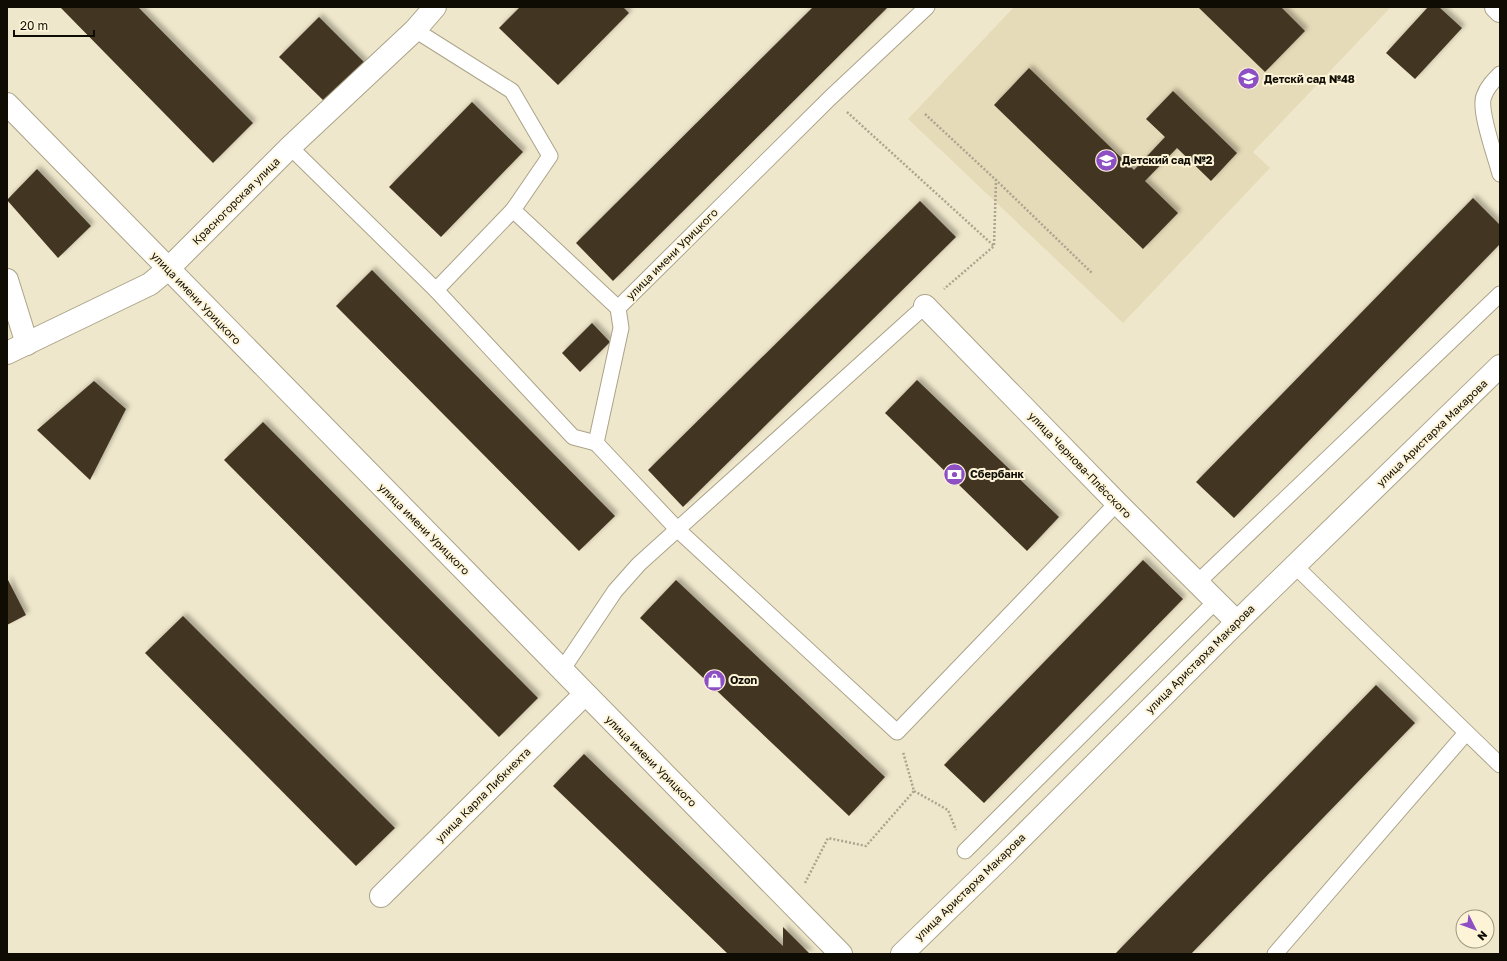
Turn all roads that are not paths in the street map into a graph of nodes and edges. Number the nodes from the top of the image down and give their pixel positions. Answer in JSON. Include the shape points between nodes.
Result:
{"nodes":[{"id":1,"x":435,"y":7,"type":"edge"},
{"id":2,"x":927,"y":7,"type":"edge"},
{"id":3,"x":1496,"y":7,"type":"edge"},
{"id":4,"x":1500,"y":11,"type":"edge"},
{"id":5,"x":415,"y":30,"type":"junction"},
{"id":6,"x":1500,"y":74,"type":"edge"},
{"id":7,"x":7,"y":104,"type":"edge"},
{"id":8,"x":290,"y":147,"type":"junction"},
{"id":9,"x":1500,"y":174,"type":"edge"},
{"id":10,"x":513,"y":210,"type":"junction"},
{"id":11,"x":168,"y":269,"type":"junction"},
{"id":12,"x":7,"y":280,"type":"edge"},
{"id":13,"x":436,"y":290,"type":"junction"},
{"id":14,"x":1500,"y":294,"type":"edge"},
{"id":15,"x":925,"y":306,"type":"joint"},
{"id":16,"x":618,"y":308,"type":"junction"},
{"id":17,"x":27,"y":344,"type":"junction"},
{"id":18,"x":7,"y":354,"type":"edge"},
{"id":19,"x":1500,"y":366,"type":"edge"},
{"id":20,"x":596,"y":443,"type":"junction"},
{"id":21,"x":1117,"y":503,"type":"junction"},
{"id":22,"x":678,"y":530,"type":"junction"},
{"id":23,"x":1295,"y":566,"type":"junction"},
{"id":24,"x":1197,"y":583,"type":"junction"},
{"id":25,"x":1216,"y":601,"type":"junction"},
{"id":26,"x":1237,"y":622,"type":"junction"},
{"id":27,"x":562,"y":670,"type":"junction"},
{"id":28,"x":585,"y":694,"type":"junction"},
{"id":29,"x":1466,"y":733,"type":"junction"},
{"id":30,"x":1500,"y":765,"type":"edge"},
{"id":31,"x":965,"y":851,"type":"road end"},
{"id":32,"x":381,"y":896,"type":"dead end"},
{"id":33,"x":841,"y":954,"type":"edge"},
{"id":34,"x":902,"y":954,"type":"edge"},
{"id":35,"x":1275,"y":954,"type":"edge"}],
"edges":[{"from":1,"to":5,"type":"street","name":"Красногорская улица"},
{"from":2,"to":16,"type":"lane","name":"улица имени Урицкого","via":[[831,96]]},
{"from":3,"to":4,"type":"street"},
{"from":5,"to":8,"type":"street","name":"Красногорская улица"},
{"from":5,"to":10,"type":"lane","via":[[512,91],[550,156]]},
{"from":6,"to":9,"type":"lane","via":[[1490,84],[1483,97],[1482,108]]},
{"from":7,"to":11,"type":"street","name":"улица имени Урицкого"},
{"from":8,"to":11,"type":"street","name":"Красногорская улица"},
{"from":8,"to":13,"type":"lane"},
{"from":10,"to":13,"type":"lane"},
{"from":10,"to":16,"type":"lane","name":"улица имени Урицкого"},
{"from":11,"to":17,"type":"street","name":"Красногорская улица","via":[[150,284],[128,296]]},
{"from":11,"to":27,"type":"street","name":"улица имени Урицкого"},
{"from":12,"to":17,"type":"street"},
{"from":13,"to":20,"type":"lane","via":[[573,437]]},
{"from":14,"to":24,"type":"lane"},
{"from":15,"to":21,"type":"street","name":"улица Чернова-Плёсского"},
{"from":15,"to":22,"type":"lane"},
{"from":16,"to":20,"type":"lane","via":[[621,328]]},
{"from":17,"to":18,"type":"street","name":"Красногорская улица"},
{"from":19,"to":23,"type":"street","name":"улица Аристарха Макарова"},
{"from":20,"to":22,"type":"lane"},
{"from":21,"to":22,"type":"lane","via":[[897,732]]},
{"from":21,"to":24,"type":"street","name":"улица Чернова-Плёсского"},
{"from":22,"to":27,"type":"lane","via":[[639,564],[615,591]]},
{"from":23,"to":26,"type":"street","name":"улица Аристарха Макарова"},
{"from":23,"to":29,"type":"lane"},
{"from":24,"to":25,"type":"street","name":"улица Чернова-Плёсского"},
{"from":25,"to":26,"type":"street","name":"улица Чернова-Плёсского"},
{"from":25,"to":31,"type":"lane"},
{"from":26,"to":34,"type":"street","name":"улица Аристарха Макарова"},
{"from":27,"to":28,"type":"street","name":"улица имени Урицкого"},
{"from":28,"to":32,"type":"street","name":"улица Карла Либкнехта"},
{"from":28,"to":33,"type":"street","name":"улица имени Урицкого"},
{"from":29,"to":30,"type":"lane"},
{"from":29,"to":35,"type":"lane"}]}
